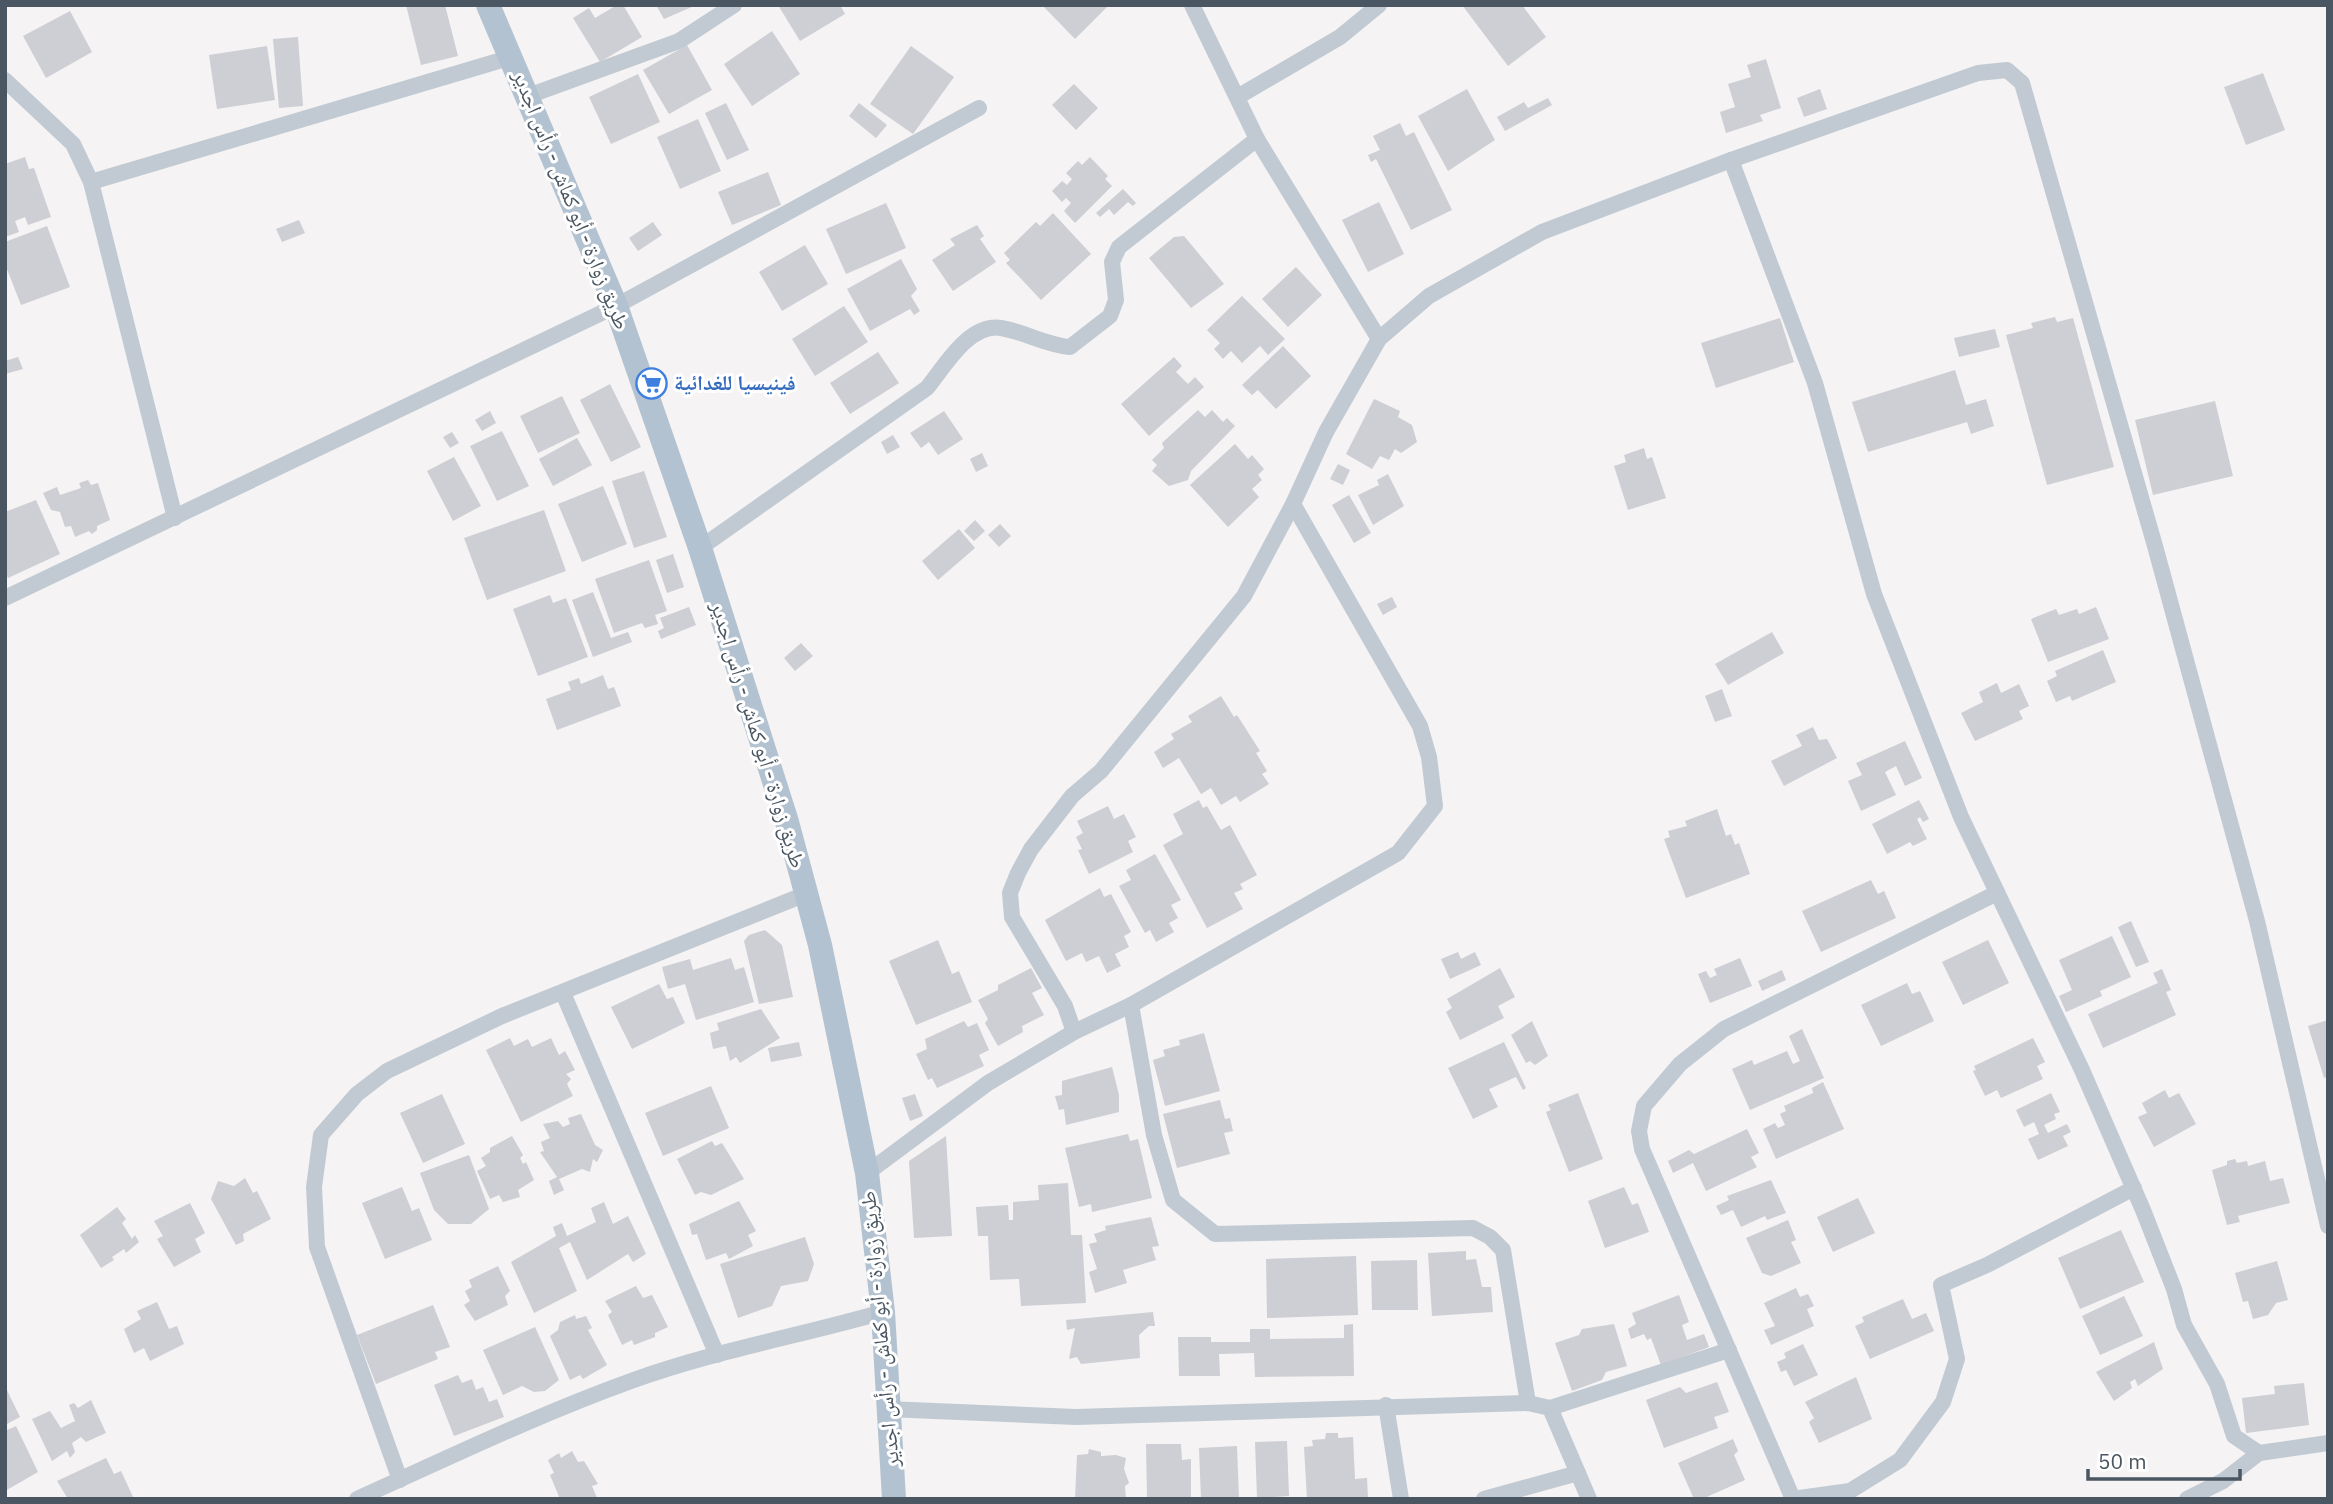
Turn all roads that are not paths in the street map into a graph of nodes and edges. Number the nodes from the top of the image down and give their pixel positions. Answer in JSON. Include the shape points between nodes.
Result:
{"nodes":[{"id":1,"x":488,"y":5,"type":"edge"},
{"id":2,"x":734,"y":5,"type":"edge"},
{"id":3,"x":1192,"y":5,"type":"edge"},
{"id":4,"x":1379,"y":5,"type":"edge"},
{"id":5,"x":512,"y":57,"type":"junction"},
{"id":6,"x":5,"y":80,"type":"edge"},
{"id":7,"x":528,"y":96,"type":"junction"},
{"id":8,"x":1239,"y":96,"type":"junction"},
{"id":9,"x":979,"y":108,"type":"dead end"},
{"id":10,"x":1257,"y":139,"type":"junction"},
{"id":11,"x":1731,"y":160,"type":"junction"},
{"id":12,"x":91,"y":182,"type":"junction"},
{"id":13,"x":616,"y":306,"type":"junction"},
{"id":14,"x":1379,"y":339,"type":"junction"},
{"id":15,"x":1293,"y":504,"type":"junction"},
{"id":16,"x":175,"y":519,"type":"junction"},
{"id":17,"x":700,"y":548,"type":"junction"},
{"id":18,"x":5,"y":598,"type":"edge"},
{"id":19,"x":1997,"y":892,"type":"junction"},
{"id":20,"x":807,"y":894,"type":"junction"},
{"id":21,"x":563,"y":993,"type":"junction"},
{"id":22,"x":1131,"y":1005,"type":"junction"},
{"id":23,"x":1074,"y":1032,"type":"junction"},
{"id":24,"x":867,"y":1173,"type":"junction"},
{"id":25,"x":2134,"y":1188,"type":"junction"},
{"id":26,"x":2328,"y":1226,"type":"edge"},
{"id":27,"x":883,"y":1312,"type":"junction"},
{"id":28,"x":1729,"y":1350,"type":"junction"},
{"id":29,"x":717,"y":1354,"type":"junction"},
{"id":30,"x":1528,"y":1403,"type":"junction"},
{"id":31,"x":1386,"y":1405,"type":"junction"},
{"id":32,"x":1550,"y":1408,"type":"junction"},
{"id":33,"x":887,"y":1409,"type":"junction"},
{"id":34,"x":2328,"y":1443,"type":"edge"},
{"id":35,"x":2259,"y":1453,"type":"junction"},
{"id":36,"x":1578,"y":1473,"type":"junction"},
{"id":37,"x":400,"y":1480,"type":"junction"},
{"id":38,"x":364,"y":1497,"type":"edge"},
{"id":39,"x":894,"y":1499,"type":"edge"},
{"id":40,"x":1401,"y":1499,"type":"edge"},
{"id":41,"x":1484,"y":1499,"type":"edge"},
{"id":42,"x":1589,"y":1499,"type":"edge"},
{"id":43,"x":1793,"y":1499,"type":"edge"},
{"id":44,"x":2187,"y":1499,"type":"edge"}],
"edges":[{"from":1,"to":5,"type":"main road","name":"طريق زوارة - أبو كماش - رأس اجدير"},
{"from":2,"to":7,"type":"street","via":[[679,41]]},
{"from":3,"to":8,"type":"street"},
{"from":4,"to":8,"type":"street","via":[[1340,37]]},
{"from":5,"to":7,"type":"main road","name":"طريق زوارة - أبو كماش - رأس اجدير"},
{"from":5,"to":12,"type":"street"},
{"from":6,"to":12,"type":"street","via":[[73,144]]},
{"from":7,"to":13,"type":"main road","name":"طريق زوارة - أبو كماش - رأس اجدير"},
{"from":8,"to":10,"type":"street"},
{"from":9,"to":13,"type":"street"},
{"from":10,"to":14,"type":"street"},
{"from":10,"to":17,"type":"street","via":[[1119,247],[1112,262],[1116,300],[1110,316],[1070,346],[1055,346],[1000,328],[980,330],[927,388]]},
{"from":11,"to":14,"type":"street","via":[[1542,232],[1429,296]]},
{"from":11,"to":19,"type":"street","via":[[1815,383],[1874,594],[1961,817]]},
{"from":11,"to":26,"type":"street","via":[[1978,73],[2007,70],[2022,83],[2257,921]]},
{"from":12,"to":16,"type":"street"},
{"from":13,"to":16,"type":"street"},
{"from":13,"to":17,"type":"main road","name":"طريق زوارة - أبو كماش - رأس اجدير"},
{"from":14,"to":15,"type":"street","via":[[1326,432]]},
{"from":15,"to":22,"type":"street","via":[[1420,726],[1435,806],[1398,853]]},
{"from":15,"to":23,"type":"street","via":[[1244,596],[1101,771],[1072,796],[1018,873],[1010,893],[1012,917],[1065,1006]]},
{"from":16,"to":18,"type":"street"},
{"from":17,"to":20,"type":"main road","name":"طريق زوارة - أبو كماش - رأس اجدير"},
{"from":19,"to":25,"type":"street"},
{"from":19,"to":28,"type":"street","via":[[1724,1029],[1680,1064],[1644,1106],[1639,1132],[1642,1149]]},
{"from":20,"to":21,"type":"street"},
{"from":20,"to":24,"type":"main road","name":"طريق زوارة - أبو كماش - رأس اجدير"},
{"from":21,"to":29,"type":"street"},
{"from":21,"to":37,"type":"street","via":[[502,1016],[387,1071],[357,1094],[321,1135],[314,1187],[317,1247]]},
{"from":22,"to":23,"type":"street"},
{"from":22,"to":30,"type":"street","via":[[1154,1135],[1173,1200],[1214,1234],[1473,1228],[1490,1237],[1503,1250]]},
{"from":23,"to":24,"type":"street","via":[[988,1083]]},
{"from":24,"to":27,"type":"main road","name":"طريق زوارة - أبو كماش - رأس اجدير"},
{"from":25,"to":35,"type":"street","via":[[2184,1325],[2217,1384],[2234,1436]]},
{"from":25,"to":43,"type":"street","via":[[1941,1285],[1957,1359],[1943,1402],[1900,1461],[1850,1491]]},
{"from":27,"to":29,"type":"street"},
{"from":27,"to":33,"type":"main road","name":"طريق زوارة - أبو كماش - رأس اجدير"},
{"from":28,"to":32,"type":"street"},
{"from":28,"to":43,"type":"street"},
{"from":29,"to":37,"type":"street","via":[[633,1380],[514,1427]]},
{"from":30,"to":31,"type":"street"},
{"from":30,"to":32,"type":"street"},
{"from":31,"to":33,"type":"street","via":[[1076,1417]]},
{"from":31,"to":40,"type":"street"},
{"from":32,"to":36,"type":"street"},
{"from":33,"to":39,"type":"main road","name":"طريق زوارة - أبو كماش - رأس اجدير"},
{"from":34,"to":35,"type":"street"},
{"from":35,"to":44,"type":"street","via":[[2223,1481]]},
{"from":36,"to":41,"type":"street"},
{"from":36,"to":42,"type":"street"},
{"from":37,"to":38,"type":"street"}]}
